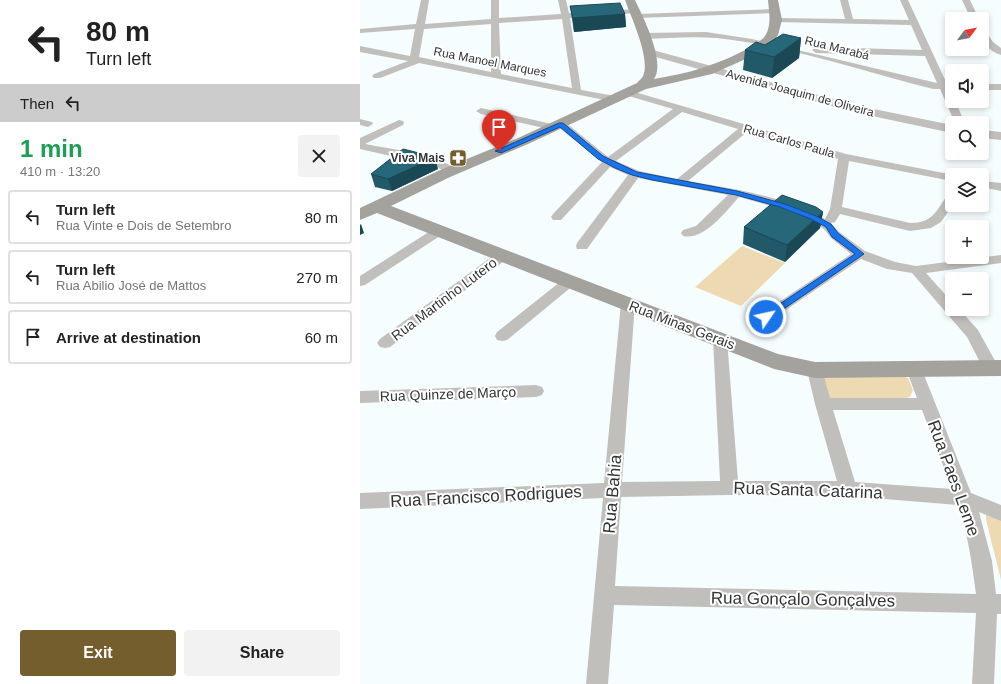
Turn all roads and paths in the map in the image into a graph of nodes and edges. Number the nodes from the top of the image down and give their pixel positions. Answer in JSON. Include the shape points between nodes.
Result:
{"nodes":[{"id":1,"x":425,"y":0,"type":"edge"},
{"id":2,"x":494,"y":0,"type":"edge"},
{"id":3,"x":562,"y":0,"type":"edge"},
{"id":4,"x":844,"y":0,"type":"edge"},
{"id":5,"x":904,"y":0,"type":"edge"},
{"id":6,"x":966,"y":0,"type":"edge"},
{"id":7,"x":634,"y":9,"type":"edge"},
{"id":8,"x":775,"y":10,"type":"edge"},
{"id":9,"x":972,"y":12,"type":"edge"},
{"id":10,"x":566,"y":17,"type":"junction"},
{"id":11,"x":496,"y":22,"type":"junction"},
{"id":12,"x":850,"y":22,"type":"junction"},
{"id":13,"x":914,"y":23,"type":"junction"},
{"id":14,"x":420,"y":27,"type":"junction"},
{"id":15,"x":360,"y":31,"type":"edge"},
{"id":16,"x":644,"y":36,"type":"junction"},
{"id":17,"x":766,"y":43,"type":"junction"},
{"id":18,"x":989,"y":43,"type":"edge"},
{"id":19,"x":360,"y":48,"type":"edge"},
{"id":20,"x":790,"y":50,"type":"junction"},
{"id":21,"x":380,"y":52,"type":"junction"},
{"id":22,"x":649,"y":52,"type":"junction"},
{"id":23,"x":1001,"y":52,"type":"edge"},
{"id":24,"x":929,"y":53,"type":"junction"},
{"id":25,"x":417,"y":59,"type":"junction"},
{"id":26,"x":360,"y":60,"type":"edge"},
{"id":27,"x":712,"y":69,"type":"junction"},
{"id":28,"x":496,"y":75,"type":"junction"},
{"id":29,"x":377,"y":76,"type":"dead end"},
{"id":30,"x":945,"y":82,"type":"edge"},
{"id":31,"x":642,"y":86,"type":"junction"},
{"id":32,"x":945,"y":87,"type":"edge"},
{"id":33,"x":989,"y":87,"type":"edge"},
{"id":34,"x":1001,"y":87,"type":"edge"},
{"id":35,"x":576,"y":92,"type":"junction"},
{"id":36,"x":621,"y":96,"type":"junction"},
{"id":37,"x":680,"y":109,"type":"junction"},
{"id":38,"x":481,"y":111,"type":"dead end"},
{"id":39,"x":399,"y":123,"type":"dead end"},
{"id":40,"x":557,"y":126,"type":"junction"},
{"id":41,"x":945,"y":127,"type":"edge"},
{"id":42,"x":745,"y":128,"type":"junction"},
{"id":43,"x":989,"y":135,"type":"edge"},
{"id":44,"x":1001,"y":136,"type":"edge"},
{"id":45,"x":360,"y":142,"type":"edge"},
{"id":46,"x":360,"y":146,"type":"edge"},
{"id":47,"x":844,"y":157,"type":"junction"},
{"id":48,"x":608,"y":162,"type":"junction"},
{"id":49,"x":451,"y":170,"type":"junction"},
{"id":50,"x":635,"y":174,"type":"junction"},
{"id":51,"x":945,"y":177,"type":"edge"},
{"id":52,"x":679,"y":183,"type":"junction"},
{"id":53,"x":989,"y":185,"type":"edge"},
{"id":54,"x":1001,"y":187,"type":"edge"},
{"id":55,"x":737,"y":193,"type":"junction"},
{"id":56,"x":945,"y":207,"type":"edge"},
{"id":57,"x":836,"y":209,"type":"junction"},
{"id":58,"x":368,"y":211,"type":"edge"},
{"id":59,"x":557,"y":217,"type":"dead end"},
{"id":60,"x":828,"y":226,"type":"junction"},
{"id":61,"x":439,"y":231,"type":"junction"},
{"id":62,"x":687,"y":233,"type":"dead end"},
{"id":63,"x":582,"y":246,"type":"dead end"},
{"id":64,"x":860,"y":254,"type":"junction"},
{"id":65,"x":503,"y":256,"type":"junction"},
{"id":66,"x":1001,"y":259,"type":"edge"},
{"id":67,"x":916,"y":270,"type":"junction"},
{"id":68,"x":570,"y":281,"type":"junction"},
{"id":69,"x":360,"y":282,"type":"edge"},
{"id":70,"x":628,"y":303,"type":"junction"},
{"id":71,"x":766,"y":317,"type":"dead end"},
{"id":72,"x":502,"y":336,"type":"dead end"},
{"id":73,"x":720,"y":339,"type":"junction"},
{"id":74,"x":385,"y":343,"type":"dead end"},
{"id":75,"x":996,"y":368,"type":"edge"},
{"id":76,"x":914,"y":369,"type":"junction"},
{"id":77,"x":815,"y":370,"type":"junction"},
{"id":78,"x":536,"y":391,"type":"dead end"},
{"id":79,"x":360,"y":397,"type":"edge"},
{"id":80,"x":823,"y":404,"type":"junction"},
{"id":81,"x":927,"y":404,"type":"junction"},
{"id":82,"x":729,"y":488,"type":"junction"},
{"id":83,"x":848,"y":489,"type":"junction"},
{"id":84,"x":613,"y":490,"type":"junction"},
{"id":85,"x":964,"y":498,"type":"junction"},
{"id":86,"x":360,"y":501,"type":"edge"},
{"id":87,"x":1001,"y":513,"type":"edge"},
{"id":88,"x":604,"y":595,"type":"junction"},
{"id":89,"x":994,"y":603,"type":"edge"},
{"id":90,"x":597,"y":684,"type":"edge"},
{"id":91,"x":983,"y":684,"type":"edge"}],
"edges":[{"from":1,"to":14,"type":"street"},
{"from":2,"to":11,"type":"street"},
{"from":3,"to":10,"type":"street"},
{"from":4,"to":12,"type":"street"},
{"from":5,"to":13,"type":"street"},
{"from":6,"to":9,"type":"street"},
{"from":7,"to":8,"type":"street"},
{"from":7,"to":10,"type":"street"},
{"from":7,"to":16,"type":"main road"},
{"from":8,"to":12,"type":"street"},
{"from":8,"to":17,"type":"main road","via":[[772,35]]},
{"from":10,"to":11,"type":"street"},
{"from":10,"to":35,"type":"street"},
{"from":11,"to":14,"type":"street"},
{"from":11,"to":28,"type":"street"},
{"from":12,"to":13,"type":"street"},
{"from":13,"to":24,"type":"street"},
{"from":14,"to":15,"type":"street"},
{"from":14,"to":25,"type":"street"},
{"from":16,"to":17,"type":"street","name":"Rua Marabá","via":[[709,35]]},
{"from":16,"to":22,"type":"main road"},
{"from":17,"to":20,"type":"street","name":"Rua Marabá"},
{"from":17,"to":27,"type":"main road"},
{"from":18,"to":23,"type":"street"},
{"from":19,"to":21,"type":"street","name":"Rua Manoel Marques"},
{"from":20,"to":24,"type":"street"},
{"from":20,"to":32,"type":"street","name":"Rua Marabá","via":[[925,84]]},
{"from":21,"to":25,"type":"street","name":"Rua Manoel Marques"},
{"from":21,"to":26,"type":"street"},
{"from":22,"to":27,"type":"street","name":"Avenida Joaquim de Oliveira"},
{"from":22,"to":31,"type":"main road","via":[[650,76]]},
{"from":24,"to":30,"type":"street"},
{"from":25,"to":28,"type":"street","name":"Rua Manoel Marques"},
{"from":25,"to":29,"type":"street"},
{"from":27,"to":31,"type":"main road"},
{"from":27,"to":41,"type":"street","name":"Avenida Joaquim de Oliveira","via":[[857,108]]},
{"from":28,"to":35,"type":"street","name":"Rua Manoel Marques"},
{"from":31,"to":36,"type":"main road"},
{"from":33,"to":34,"type":"street"},
{"from":35,"to":36,"type":"street","name":"Rua Manoel Marques"},
{"from":36,"to":37,"type":"street","name":"Rua Carlos Paula"},
{"from":36,"to":40,"type":"main road"},
{"from":37,"to":42,"type":"street","name":"Rua Carlos Paula"},
{"from":37,"to":48,"type":"street"},
{"from":38,"to":40,"type":"street"},
{"from":39,"to":45,"type":"street"},
{"from":40,"to":48,"type":"street"},
{"from":40,"to":49,"type":"main road"},
{"from":42,"to":47,"type":"street","name":"Rua Carlos Paula"},
{"from":42,"to":52,"type":"street"},
{"from":43,"to":44,"type":"street"},
{"from":46,"to":49,"type":"street","via":[[439,163]]},
{"from":47,"to":51,"type":"street","name":"Rua Carlos Paula"},
{"from":47,"to":57,"type":"street"},
{"from":48,"to":50,"type":"street"},
{"from":48,"to":59,"type":"street"},
{"from":49,"to":58,"type":"main road"},
{"from":50,"to":52,"type":"street"},
{"from":50,"to":63,"type":"street"},
{"from":52,"to":55,"type":"street"},
{"from":53,"to":54,"type":"street"},
{"from":55,"to":60,"type":"street","via":[[782,205],[814,217]]},
{"from":55,"to":62,"type":"street","via":[[697,231]]},
{"from":56,"to":57,"type":"street","via":[[934,223],[921,228]]},
{"from":57,"to":60,"type":"street"},
{"from":58,"to":61,"type":"main road","name":"Rua Minas Gerais"},
{"from":60,"to":64,"type":"street","via":[[835,235]]},
{"from":61,"to":65,"type":"main road","name":"Rua Minas Gerais"},
{"from":61,"to":69,"type":"street"},
{"from":64,"to":67,"type":"street","via":[[892,266]]},
{"from":64,"to":71,"type":"street"},
{"from":65,"to":68,"type":"main road","name":"Rua Minas Gerais"},
{"from":65,"to":74,"type":"street","name":"Rua Martinho Lutero"},
{"from":66,"to":67,"type":"street"},
{"from":67,"to":75,"type":"street","via":[[973,334]]},
{"from":68,"to":70,"type":"main road","name":"Rua Minas Gerais"},
{"from":68,"to":72,"type":"street"},
{"from":70,"to":73,"type":"main road","name":"Rua Minas Gerais"},
{"from":70,"to":84,"type":"street","name":"Rua Bahia"},
{"from":73,"to":77,"type":"main road","name":"Rua Minas Gerais","via":[[774,361]]},
{"from":73,"to":82,"type":"street"},
{"from":75,"to":76,"type":"main road","name":"Rua Minas Gerais"},
{"from":76,"to":77,"type":"main road","name":"Rua Minas Gerais"},
{"from":76,"to":81,"type":"street","name":"Rua Paes Leme"},
{"from":77,"to":80,"type":"street"},
{"from":78,"to":79,"type":"street","name":"Rua Quinze de Março"},
{"from":80,"to":81,"type":"street"},
{"from":80,"to":83,"type":"street"},
{"from":81,"to":85,"type":"street","name":"Rua Paes Leme"},
{"from":82,"to":83,"type":"street","name":"Rua Santa Catarina"},
{"from":82,"to":84,"type":"street","name":"Rua Santa Catarina"},
{"from":83,"to":85,"type":"street","name":"Rua Santa Catarina"},
{"from":84,"to":86,"type":"street","name":"Rua Francisco Rodrigues"},
{"from":84,"to":88,"type":"street","name":"Rua Bahia"},
{"from":85,"to":87,"type":"street","name":"Rua Santa Catarina"},
{"from":85,"to":89,"type":"street","name":"Rua Paes Leme","via":[[972,518]]},
{"from":88,"to":89,"type":"street","name":"Rua Gonçalo Gonçalves"},
{"from":88,"to":90,"type":"street","name":"Rua Bahia"},
{"from":89,"to":91,"type":"street","name":"Rua Paes Leme"}]}
